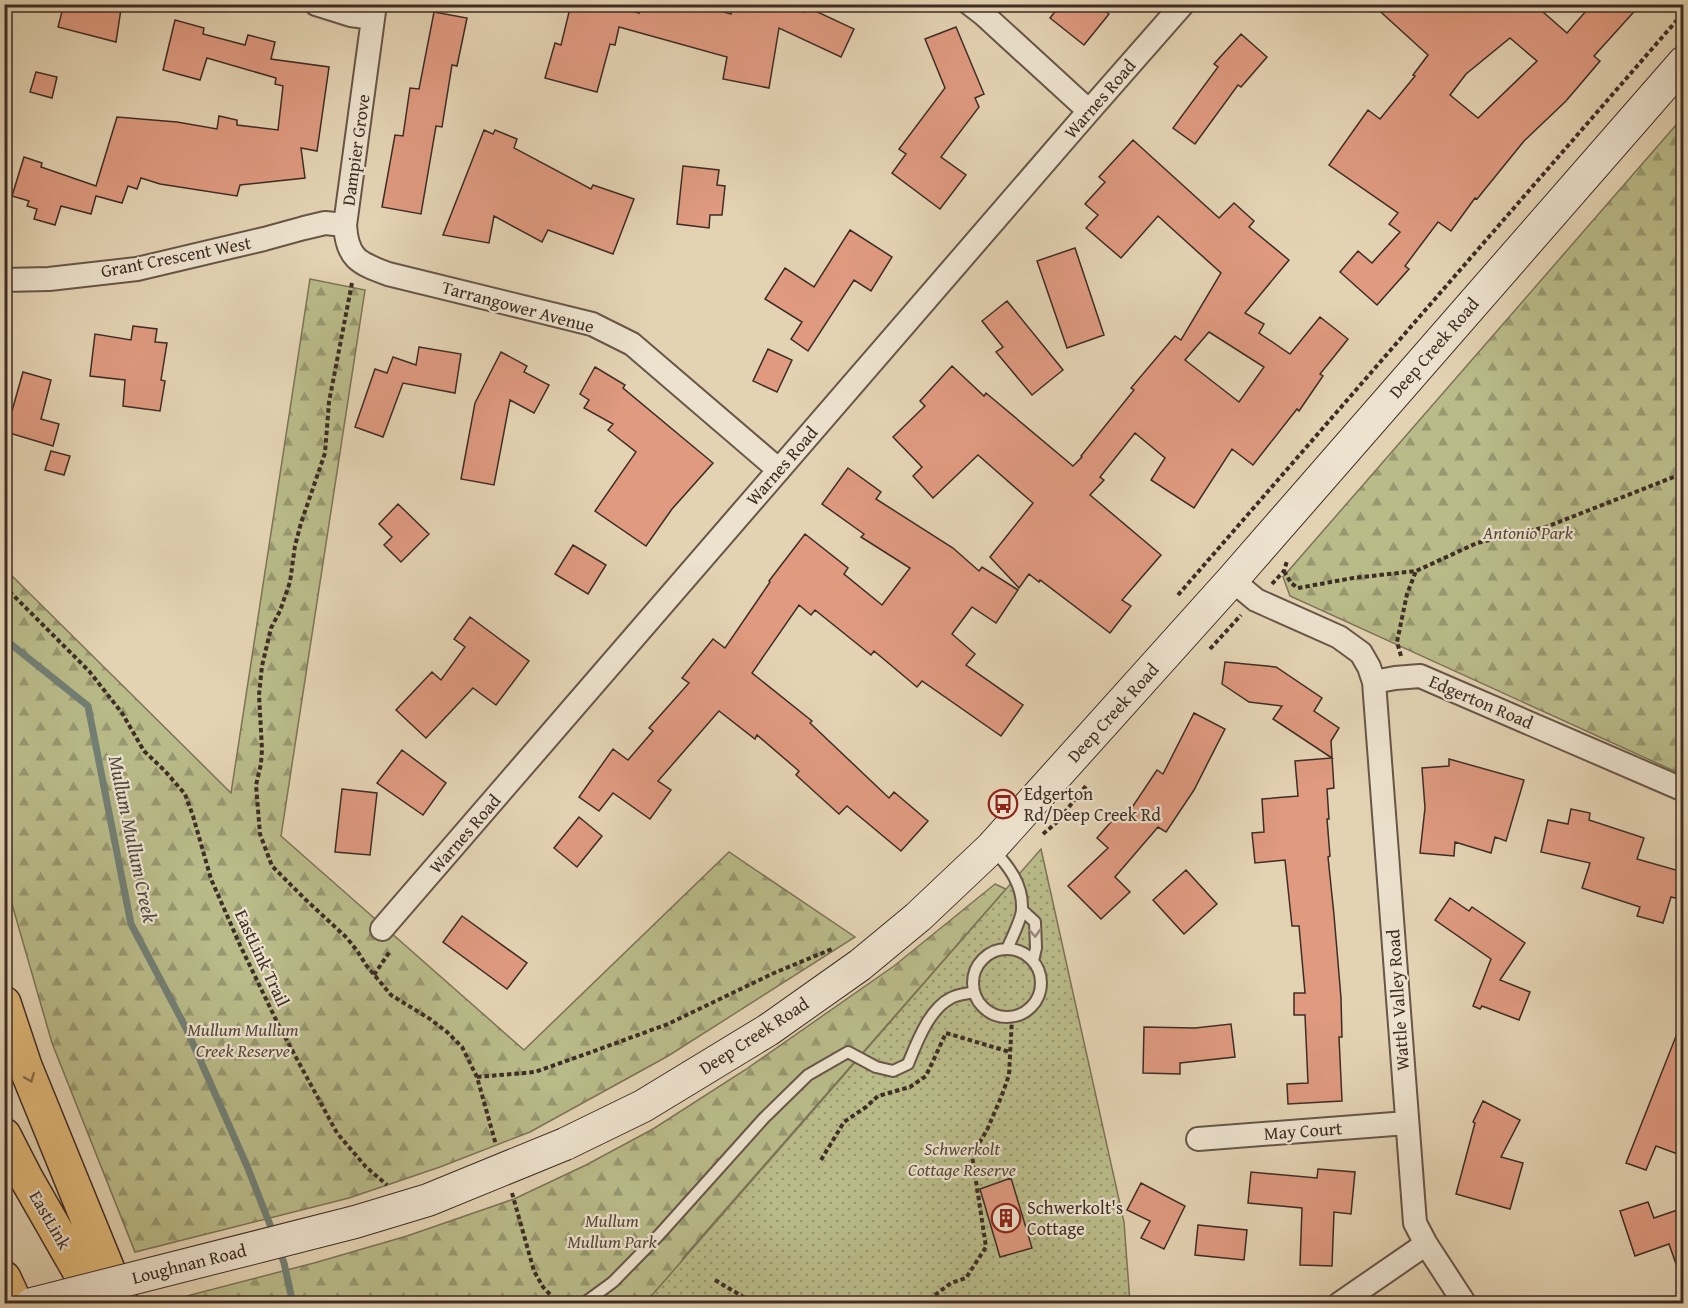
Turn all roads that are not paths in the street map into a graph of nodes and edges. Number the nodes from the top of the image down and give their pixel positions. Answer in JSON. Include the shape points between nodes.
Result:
{"nodes":[{"id":1,"x":316,"y":4,"type":"edge"},
{"id":2,"x":970,"y":4,"type":"edge"},
{"id":3,"x":1183,"y":4,"type":"edge"},
{"id":4,"x":374,"y":11,"type":"edge"},
{"id":5,"x":1683,"y":62,"type":"edge"},
{"id":6,"x":1089,"y":111,"type":"junction"},
{"id":7,"x":345,"y":225,"type":"junction"},
{"id":8,"x":388,"y":274,"type":"joint"},
{"id":9,"x":4,"y":280,"type":"edge"},
{"id":10,"x":779,"y":470,"type":"junction"},
{"id":11,"x":1232,"y":580,"type":"junction"},
{"id":12,"x":1385,"y":680,"type":"junction"},
{"id":13,"x":1683,"y":790,"type":"edge"},
{"id":14,"x":991,"y":848,"type":"junction"},
{"id":15,"x":1022,"y":910,"type":"junction"},
{"id":16,"x":382,"y":929,"type":"dead end"},
{"id":17,"x":1007,"y":949,"type":"junction"},
{"id":18,"x":1034,"y":961,"type":"junction"},
{"id":19,"x":974,"y":992,"type":"junction"},
{"id":20,"x":4,"y":1003,"type":"edge"},
{"id":21,"x":1407,"y":1123,"type":"junction"},
{"id":22,"x":4,"y":1135,"type":"edge"},
{"id":23,"x":1198,"y":1139,"type":"dead end"},
{"id":24,"x":276,"y":1242,"type":"joint"},
{"id":25,"x":1426,"y":1244,"type":"junction"},
{"id":26,"x":4,"y":1278,"type":"edge"},
{"id":27,"x":16,"y":1304,"type":"edge"},
{"id":28,"x":32,"y":1304,"type":"edge"},
{"id":29,"x":98,"y":1304,"type":"edge"},
{"id":30,"x":122,"y":1304,"type":"edge"},
{"id":31,"x":583,"y":1304,"type":"edge"},
{"id":32,"x":1339,"y":1304,"type":"edge"},
{"id":33,"x":1465,"y":1304,"type":"edge"}],
"edges":[{"from":1,"to":4,"type":"street","via":[[351,15]]},
{"from":2,"to":6,"type":"street"},
{"from":3,"to":6,"type":"street","name":"Warnes Road"},
{"from":4,"to":7,"type":"street","name":"Dampier Grove"},
{"from":5,"to":11,"type":"main road","name":"Deep Creek Road"},
{"from":6,"to":10,"type":"street","name":"Warnes Road"},
{"from":7,"to":8,"type":"street","name":"Dampier Grove","via":[[346,243],[356,258]]},
{"from":7,"to":9,"type":"street","name":"Grant Crescent West","via":[[325,223],[137,269]]},
{"from":8,"to":10,"type":"street","name":"Tarrangower Avenue","via":[[592,324],[632,344]]},
{"from":10,"to":16,"type":"street","name":"Warnes Road"},
{"from":11,"to":12,"type":"street","via":[[1256,600],[1339,637]]},
{"from":11,"to":14,"type":"main road","name":"Deep Creek Road"},
{"from":12,"to":13,"type":"street","name":"Edgerton Road","via":[[1420,676]]},
{"from":12,"to":21,"type":"street","name":"Wattle Valley Road"},
{"from":14,"to":15,"type":"lane","via":[[1008,865],[1018,883]]},
{"from":14,"to":24,"type":"main road","name":"Deep Creek Road","bridge":true,"via":[[860,965],[768,1030],[643,1106],[565,1144],[428,1200]]},
{"from":15,"to":17,"type":"lane"},
{"from":15,"to":18,"type":"lane","one_way":true,"via":[[1035,922]]},
{"from":17,"to":18,"type":"lane","via":[[1019,951]]},
{"from":17,"to":19,"type":"lane","via":[[994,951],[980,963],[974,975]]},
{"from":18,"to":19,"type":"lane","via":[[1041,977],[1039,996],[1028,1011],[1012,1018],[1001,1017],[986,1010]]},
{"from":19,"to":31,"type":"lane","via":[[942,1003],[923,1029],[908,1064],[893,1071],[848,1052],[808,1075],[613,1282]]},
{"from":20,"to":30,"type":"highway","one_way":true,"via":[[25,1066]]},
{"from":21,"to":23,"type":"street","name":"May Court"},
{"from":21,"to":25,"type":"street","name":"Wattle Valley Road","via":[[1415,1223]]},
{"from":22,"to":29,"type":"highway","name":"EastLink"},
{"from":24,"to":28,"type":"main road","name":"Loughnan Road","bridge":true},
{"from":25,"to":32,"type":"street"},
{"from":25,"to":33,"type":"street","name":"Wattle Valley Road"},
{"from":26,"to":27,"type":"highway"}]}
